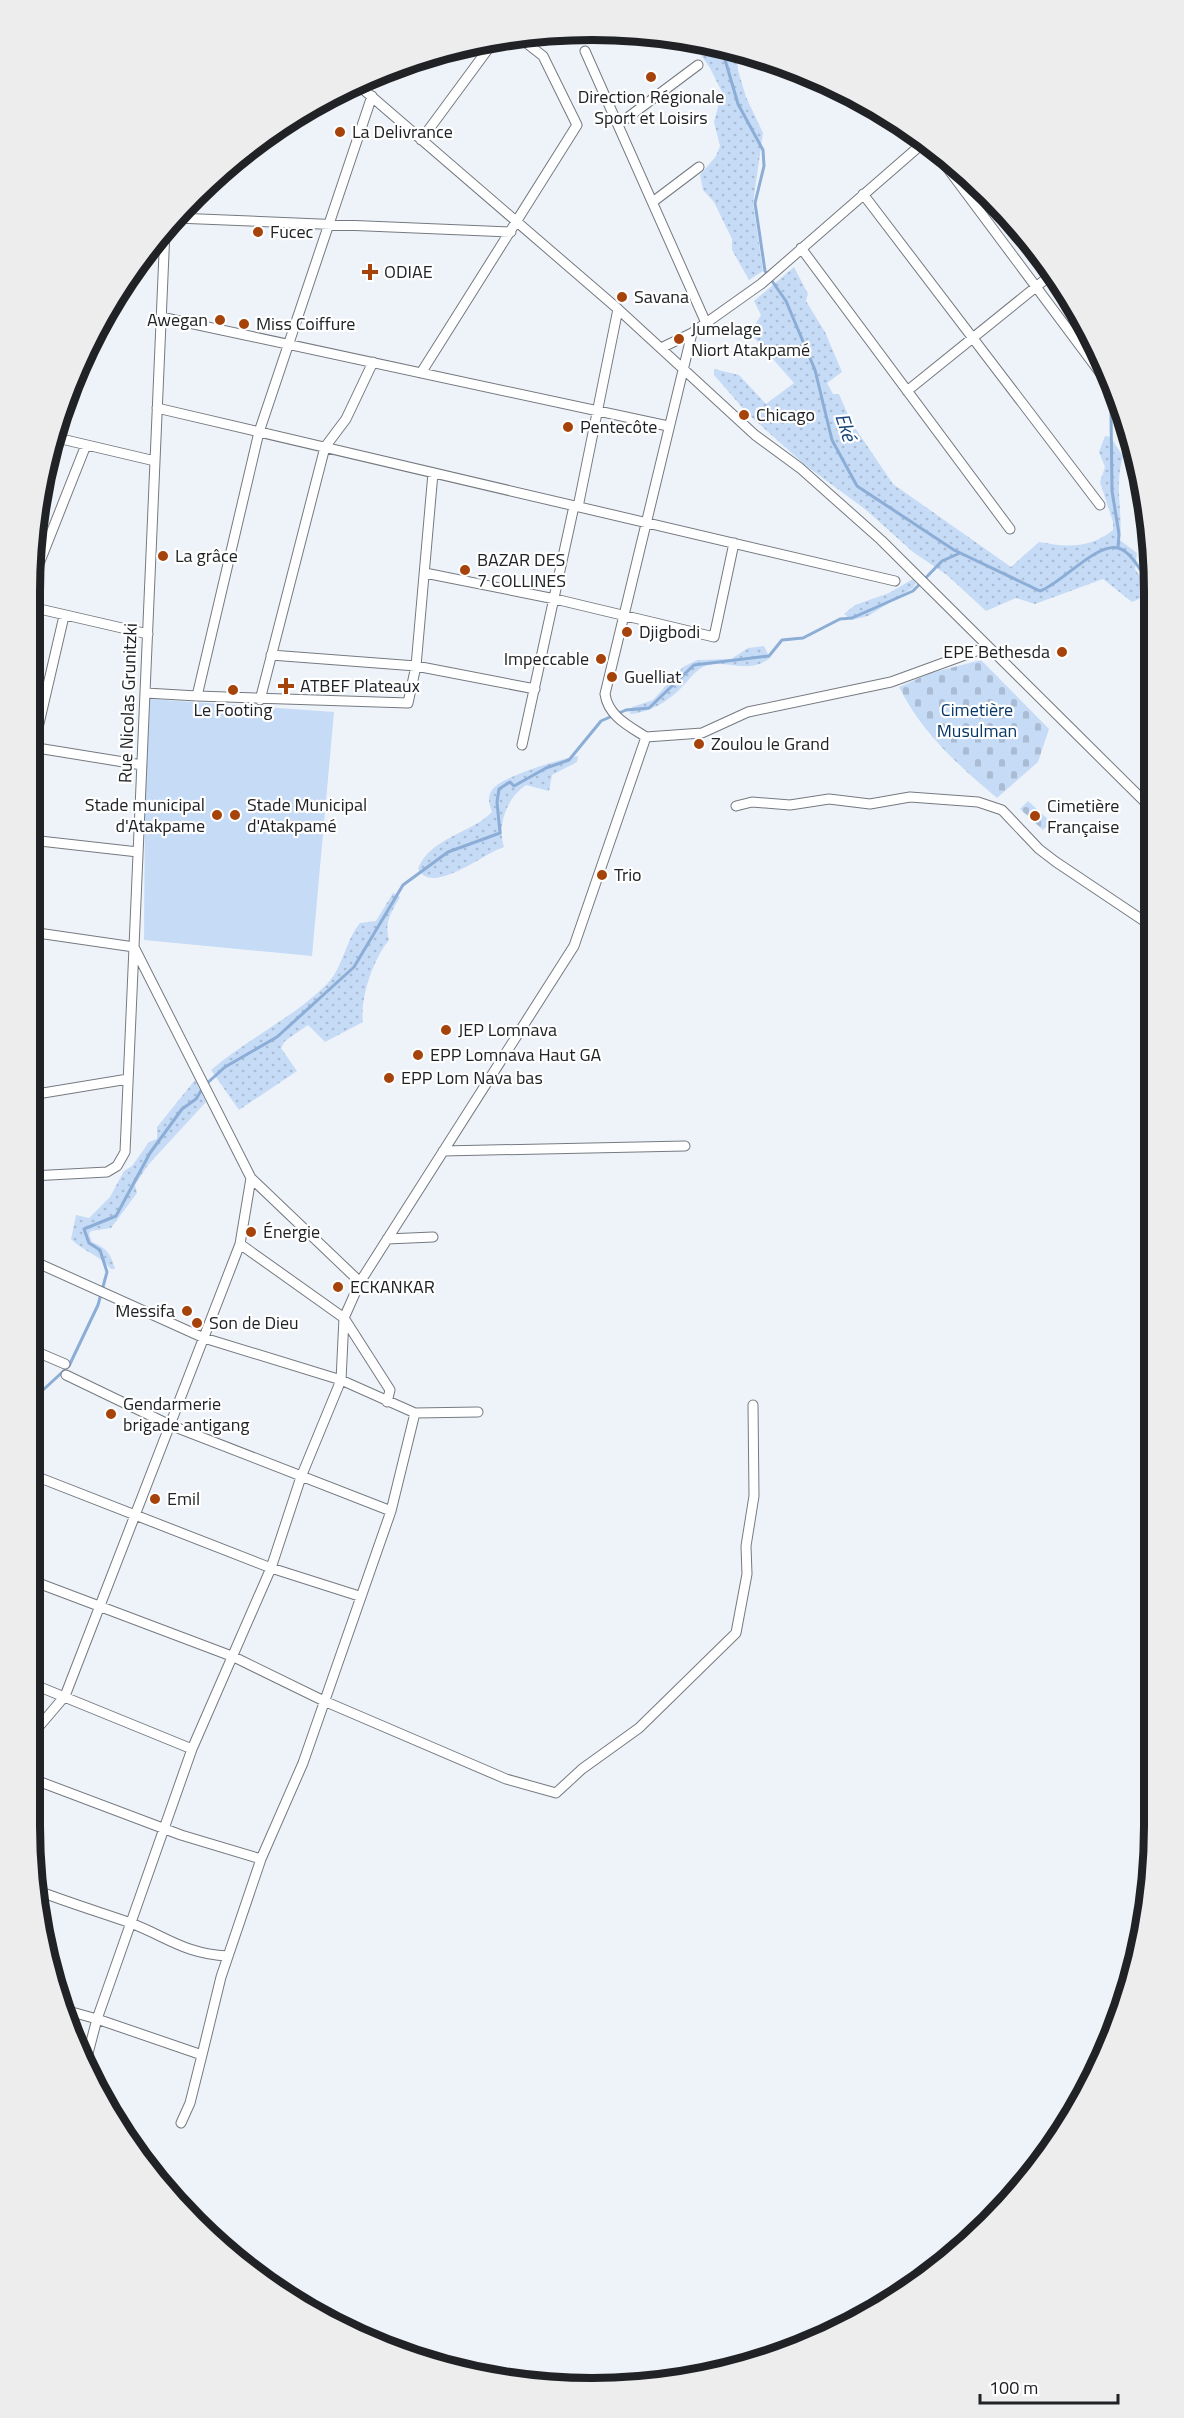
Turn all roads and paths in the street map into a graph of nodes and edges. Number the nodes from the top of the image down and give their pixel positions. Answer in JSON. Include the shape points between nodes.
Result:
{"nodes":[{"id":1,"x":528,"y":44,"type":"edge"},
{"id":2,"x":486,"y":51,"type":"edge"},
{"id":3,"x":585,"y":51,"type":"dead end"},
{"id":4,"x":698,"y":65,"type":"dead end"},
{"id":5,"x":364,"y":90,"type":"edge"},
{"id":6,"x":372,"y":96,"type":"junction"},
{"id":7,"x":619,"y":124,"type":"junction"},
{"id":8,"x":421,"y":140,"type":"junction"},
{"id":9,"x":918,"y":147,"type":"edge"},
{"id":10,"x":699,"y":167,"type":"dead end"},
{"id":11,"x":951,"y":173,"type":"edge"},
{"id":12,"x":863,"y":194,"type":"junction"},
{"id":13,"x":654,"y":201,"type":"junction"},
{"id":14,"x":186,"y":218,"type":"edge"},
{"id":15,"x":327,"y":225,"type":"junction"},
{"id":16,"x":513,"y":228,"type":"junction"},
{"id":17,"x":164,"y":243,"type":"edge"},
{"id":18,"x":801,"y":248,"type":"junction"},
{"id":19,"x":1046,"y":279,"type":"edge"},
{"id":20,"x":1036,"y":287,"type":"junction"},
{"id":21,"x":618,"y":309,"type":"junction"},
{"id":22,"x":161,"y":317,"type":"junction"},
{"id":23,"x":705,"y":323,"type":"junction"},
{"id":24,"x":692,"y":333,"type":"junction"},
{"id":25,"x":973,"y":338,"type":"junction"},
{"id":26,"x":288,"y":344,"type":"junction"},
{"id":27,"x":661,"y":348,"type":"junction"},
{"id":28,"x":373,"y":362,"type":"junction"},
{"id":29,"x":1094,"y":363,"type":"edge"},
{"id":30,"x":684,"y":369,"type":"junction"},
{"id":31,"x":421,"y":373,"type":"junction"},
{"id":32,"x":907,"y":391,"type":"junction"},
{"id":33,"x":157,"y":408,"type":"junction"},
{"id":34,"x":596,"y":410,"type":"junction"},
{"id":35,"x":668,"y":426,"type":"junction"},
{"id":36,"x":259,"y":432,"type":"junction"},
{"id":37,"x":62,"y":439,"type":"edge"},
{"id":38,"x":86,"y":445,"type":"junction"},
{"id":39,"x":325,"y":447,"type":"junction"},
{"id":40,"x":155,"y":461,"type":"junction"},
{"id":41,"x":433,"y":473,"type":"junction"},
{"id":42,"x":1100,"y":505,"type":"dead end"},
{"id":43,"x":576,"y":506,"type":"junction"},
{"id":44,"x":646,"y":523,"type":"junction"},
{"id":45,"x":1010,"y":529,"type":"dead end"},
{"id":46,"x":734,"y":543,"type":"junction"},
{"id":47,"x":42,"y":556,"type":"edge"},
{"id":48,"x":425,"y":573,"type":"junction"},
{"id":49,"x":895,"y":581,"type":"dead end"},
{"id":50,"x":555,"y":599,"type":"junction"},
{"id":51,"x":40,"y":610,"type":"edge"},
{"id":52,"x":623,"y":614,"type":"junction"},
{"id":53,"x":64,"y":616,"type":"junction"},
{"id":54,"x":148,"y":634,"type":"junction"},
{"id":55,"x":987,"y":647,"type":"junction"},
{"id":56,"x":271,"y":655,"type":"junction"},
{"id":57,"x":416,"y":666,"type":"junction"},
{"id":58,"x":535,"y":688,"type":"junction"},
{"id":59,"x":146,"y":693,"type":"junction"},
{"id":60,"x":196,"y":696,"type":"junction"},
{"id":61,"x":260,"y":700,"type":"junction"},
{"id":62,"x":40,"y":714,"type":"edge"},
{"id":63,"x":646,"y":737,"type":"junction"},
{"id":64,"x":522,"y":745,"type":"dead end"},
{"id":65,"x":40,"y":748,"type":"edge"},
{"id":66,"x":142,"y":765,"type":"junction"},
{"id":67,"x":1144,"y":801,"type":"edge"},
{"id":68,"x":736,"y":806,"type":"dead end"},
{"id":69,"x":40,"y":841,"type":"edge"},
{"id":70,"x":138,"y":852,"type":"junction"},
{"id":71,"x":1144,"y":921,"type":"edge"},
{"id":72,"x":40,"y":933,"type":"edge"},
{"id":73,"x":134,"y":947,"type":"junction"},
{"id":74,"x":128,"y":1079,"type":"junction"},
{"id":75,"x":40,"y":1094,"type":"edge"},
{"id":76,"x":685,"y":1146,"type":"dead end"},
{"id":77,"x":443,"y":1151,"type":"junction"},
{"id":78,"x":40,"y":1176,"type":"edge"},
{"id":79,"x":251,"y":1178,"type":"junction"},
{"id":80,"x":433,"y":1237,"type":"dead end"},
{"id":81,"x":387,"y":1239,"type":"junction"},
{"id":82,"x":240,"y":1244,"type":"junction"},
{"id":83,"x":40,"y":1264,"type":"edge"},
{"id":84,"x":360,"y":1282,"type":"junction"},
{"id":85,"x":344,"y":1318,"type":"junction"},
{"id":86,"x":204,"y":1338,"type":"junction"},
{"id":87,"x":40,"y":1355,"type":"edge"},
{"id":88,"x":341,"y":1380,"type":"junction"},
{"id":89,"x":387,"y":1402,"type":"junction"},
{"id":90,"x":753,"y":1405,"type":"dead end"},
{"id":91,"x":478,"y":1412,"type":"dead end"},
{"id":92,"x":415,"y":1413,"type":"junction"},
{"id":93,"x":170,"y":1425,"type":"junction"},
{"id":94,"x":301,"y":1477,"type":"junction"},
{"id":95,"x":40,"y":1478,"type":"edge"},
{"id":96,"x":391,"y":1511,"type":"junction"},
{"id":97,"x":135,"y":1516,"type":"junction"},
{"id":98,"x":271,"y":1569,"type":"junction"},
{"id":99,"x":40,"y":1584,"type":"edge"},
{"id":100,"x":359,"y":1596,"type":"junction"},
{"id":101,"x":100,"y":1608,"type":"junction"},
{"id":102,"x":234,"y":1657,"type":"junction"},
{"id":103,"x":40,"y":1687,"type":"edge"},
{"id":104,"x":65,"y":1696,"type":"junction"},
{"id":105,"x":324,"y":1701,"type":"junction"},
{"id":106,"x":40,"y":1725,"type":"edge"},
{"id":107,"x":192,"y":1749,"type":"junction"},
{"id":108,"x":40,"y":1782,"type":"edge"},
{"id":109,"x":164,"y":1827,"type":"junction"},
{"id":110,"x":261,"y":1859,"type":"junction"},
{"id":111,"x":45,"y":1893,"type":"edge"},
{"id":112,"x":130,"y":1923,"type":"junction"},
{"id":113,"x":228,"y":1956,"type":"junction"},
{"id":114,"x":73,"y":2013,"type":"edge"},
{"id":115,"x":96,"y":2019,"type":"junction"},
{"id":116,"x":88,"y":2051,"type":"edge"},
{"id":117,"x":202,"y":2055,"type":"junction"},
{"id":118,"x":182,"y":2123,"type":"dead end"}],
"edges":[{"from":1,"to":16,"type":"street","via":[[543,56],[577,125]]},
{"from":2,"to":8,"type":"street"},
{"from":3,"to":7,"type":"street"},
{"from":4,"to":7,"type":"street"},
{"from":5,"to":6,"type":"street"},
{"from":6,"to":8,"type":"street"},
{"from":6,"to":15,"type":"street"},
{"from":7,"to":13,"type":"street"},
{"from":8,"to":16,"type":"street"},
{"from":9,"to":12,"type":"street"},
{"from":10,"to":13,"type":"street"},
{"from":11,"to":20,"type":"street"},
{"from":12,"to":18,"type":"street"},
{"from":12,"to":25,"type":"street"},
{"from":13,"to":23,"type":"street"},
{"from":14,"to":15,"type":"street"},
{"from":15,"to":16,"type":"street"},
{"from":15,"to":26,"type":"street"},
{"from":16,"to":21,"type":"street"},
{"from":16,"to":31,"type":"street"},
{"from":17,"to":22,"type":"street","name":"Rue Nicolas Grunitzki"},
{"from":18,"to":23,"type":"street","via":[[761,284]]},
{"from":18,"to":32,"type":"street"},
{"from":19,"to":20,"type":"street"},
{"from":20,"to":25,"type":"street"},
{"from":20,"to":29,"type":"street"},
{"from":21,"to":27,"type":"street"},
{"from":21,"to":34,"type":"street"},
{"from":22,"to":26,"type":"street"},
{"from":22,"to":33,"type":"street","name":"Rue Nicolas Grunitzki"},
{"from":23,"to":24,"type":"street"},
{"from":24,"to":27,"type":"street"},
{"from":24,"to":30,"type":"street"},
{"from":25,"to":32,"type":"street"},
{"from":25,"to":42,"type":"street"},
{"from":26,"to":28,"type":"street"},
{"from":26,"to":36,"type":"street"},
{"from":27,"to":30,"type":"street"},
{"from":28,"to":31,"type":"street"},
{"from":28,"to":39,"type":"street","via":[[346,419]]},
{"from":30,"to":35,"type":"street"},
{"from":30,"to":55,"type":"street","via":[[919,575]]},
{"from":31,"to":34,"type":"street"},
{"from":32,"to":45,"type":"street"},
{"from":33,"to":36,"type":"street"},
{"from":33,"to":40,"type":"street","name":"Rue Nicolas Grunitzki"},
{"from":34,"to":35,"type":"street"},
{"from":34,"to":43,"type":"street"},
{"from":35,"to":44,"type":"street"},
{"from":36,"to":39,"type":"street"},
{"from":36,"to":60,"type":"street"},
{"from":37,"to":38,"type":"street"},
{"from":38,"to":40,"type":"street"},
{"from":38,"to":47,"type":"street"},
{"from":39,"to":41,"type":"street"},
{"from":39,"to":56,"type":"street"},
{"from":40,"to":54,"type":"street","name":"Rue Nicolas Grunitzki"},
{"from":41,"to":43,"type":"street"},
{"from":41,"to":48,"type":"street"},
{"from":43,"to":44,"type":"street"},
{"from":43,"to":50,"type":"street"},
{"from":44,"to":46,"type":"street"},
{"from":44,"to":52,"type":"street"},
{"from":46,"to":49,"type":"street"},
{"from":46,"to":52,"type":"street","via":[[714,637]]},
{"from":48,"to":50,"type":"street"},
{"from":48,"to":57,"type":"street"},
{"from":50,"to":52,"type":"street"},
{"from":50,"to":58,"type":"street"},
{"from":51,"to":53,"type":"street"},
{"from":52,"to":63,"type":"street","via":[[605,694],[617,717]]},
{"from":53,"to":54,"type":"street"},
{"from":53,"to":62,"type":"street"},
{"from":54,"to":59,"type":"street","name":"Rue Nicolas Grunitzki"},
{"from":55,"to":63,"type":"street","via":[[891,682],[748,712],[702,733]]},
{"from":55,"to":67,"type":"street"},
{"from":56,"to":57,"type":"street"},
{"from":56,"to":61,"type":"street"},
{"from":57,"to":58,"type":"street"},
{"from":57,"to":61,"type":"street","via":[[408,703]]},
{"from":58,"to":64,"type":"street"},
{"from":59,"to":60,"type":"street"},
{"from":59,"to":66,"type":"street","name":"Rue Nicolas Grunitzki"},
{"from":60,"to":61,"type":"street"},
{"from":63,"to":77,"type":"street","via":[[574,946]]},
{"from":65,"to":66,"type":"street"},
{"from":66,"to":70,"type":"street","name":"Rue Nicolas Grunitzki"},
{"from":68,"to":71,"type":"street","via":[[752,802],[790,805],[829,799],[870,804],[910,797],[978,802],[1002,810],[1039,849]]},
{"from":69,"to":70,"type":"street"},
{"from":70,"to":73,"type":"street","name":"Rue Nicolas Grunitzki"},
{"from":72,"to":73,"type":"street"},
{"from":73,"to":74,"type":"street"},
{"from":73,"to":79,"type":"street","name":"Rue Nicolas Grunitzki"},
{"from":74,"to":75,"type":"street"},
{"from":74,"to":78,"type":"street","via":[[125,1152],[117,1166],[107,1172]]},
{"from":76,"to":77,"type":"street"},
{"from":77,"to":81,"type":"street"},
{"from":79,"to":82,"type":"street"},
{"from":79,"to":84,"type":"street","name":"Rue Nicolas Grunitzki"},
{"from":80,"to":81,"type":"street"},
{"from":81,"to":84,"type":"street"},
{"from":82,"to":85,"type":"street"},
{"from":82,"to":86,"type":"street"},
{"from":83,"to":86,"type":"street"},
{"from":84,"to":85,"type":"street"},
{"from":85,"to":88,"type":"street"},
{"from":85,"to":89,"type":"street","via":[[390,1390]]},
{"from":86,"to":88,"type":"street"},
{"from":86,"to":93,"type":"street"},
{"from":87,"to":93,"type":"street"},
{"from":88,"to":89,"type":"street"},
{"from":88,"to":94,"type":"street"},
{"from":89,"to":92,"type":"street"},
{"from":90,"to":105,"type":"street","via":[[754,1497],[746,1546],[747,1574],[736,1633],[639,1728],[556,1793],[506,1779]]},
{"from":91,"to":92,"type":"street"},
{"from":92,"to":96,"type":"street"},
{"from":93,"to":94,"type":"street"},
{"from":93,"to":97,"type":"street"},
{"from":94,"to":96,"type":"street"},
{"from":94,"to":98,"type":"street"},
{"from":95,"to":97,"type":"street"},
{"from":96,"to":100,"type":"street"},
{"from":97,"to":98,"type":"street"},
{"from":97,"to":101,"type":"street"},
{"from":98,"to":100,"type":"street"},
{"from":98,"to":102,"type":"street"},
{"from":99,"to":101,"type":"street"},
{"from":100,"to":105,"type":"street"},
{"from":101,"to":102,"type":"street"},
{"from":101,"to":104,"type":"street"},
{"from":102,"to":105,"type":"street"},
{"from":102,"to":107,"type":"street"},
{"from":103,"to":104,"type":"street"},
{"from":104,"to":106,"type":"street"},
{"from":104,"to":107,"type":"street"},
{"from":105,"to":110,"type":"street","via":[[303,1763]]},
{"from":107,"to":109,"type":"street"},
{"from":108,"to":109,"type":"street"},
{"from":109,"to":110,"type":"street"},
{"from":109,"to":112,"type":"street"},
{"from":110,"to":113,"type":"street"},
{"from":111,"to":112,"type":"street"},
{"from":112,"to":113,"type":"street","via":[[202,1955]]},
{"from":112,"to":115,"type":"street"},
{"from":113,"to":117,"type":"street"},
{"from":114,"to":115,"type":"street"},
{"from":115,"to":116,"type":"street"},
{"from":115,"to":117,"type":"street"},
{"from":117,"to":118,"type":"street"}]}
